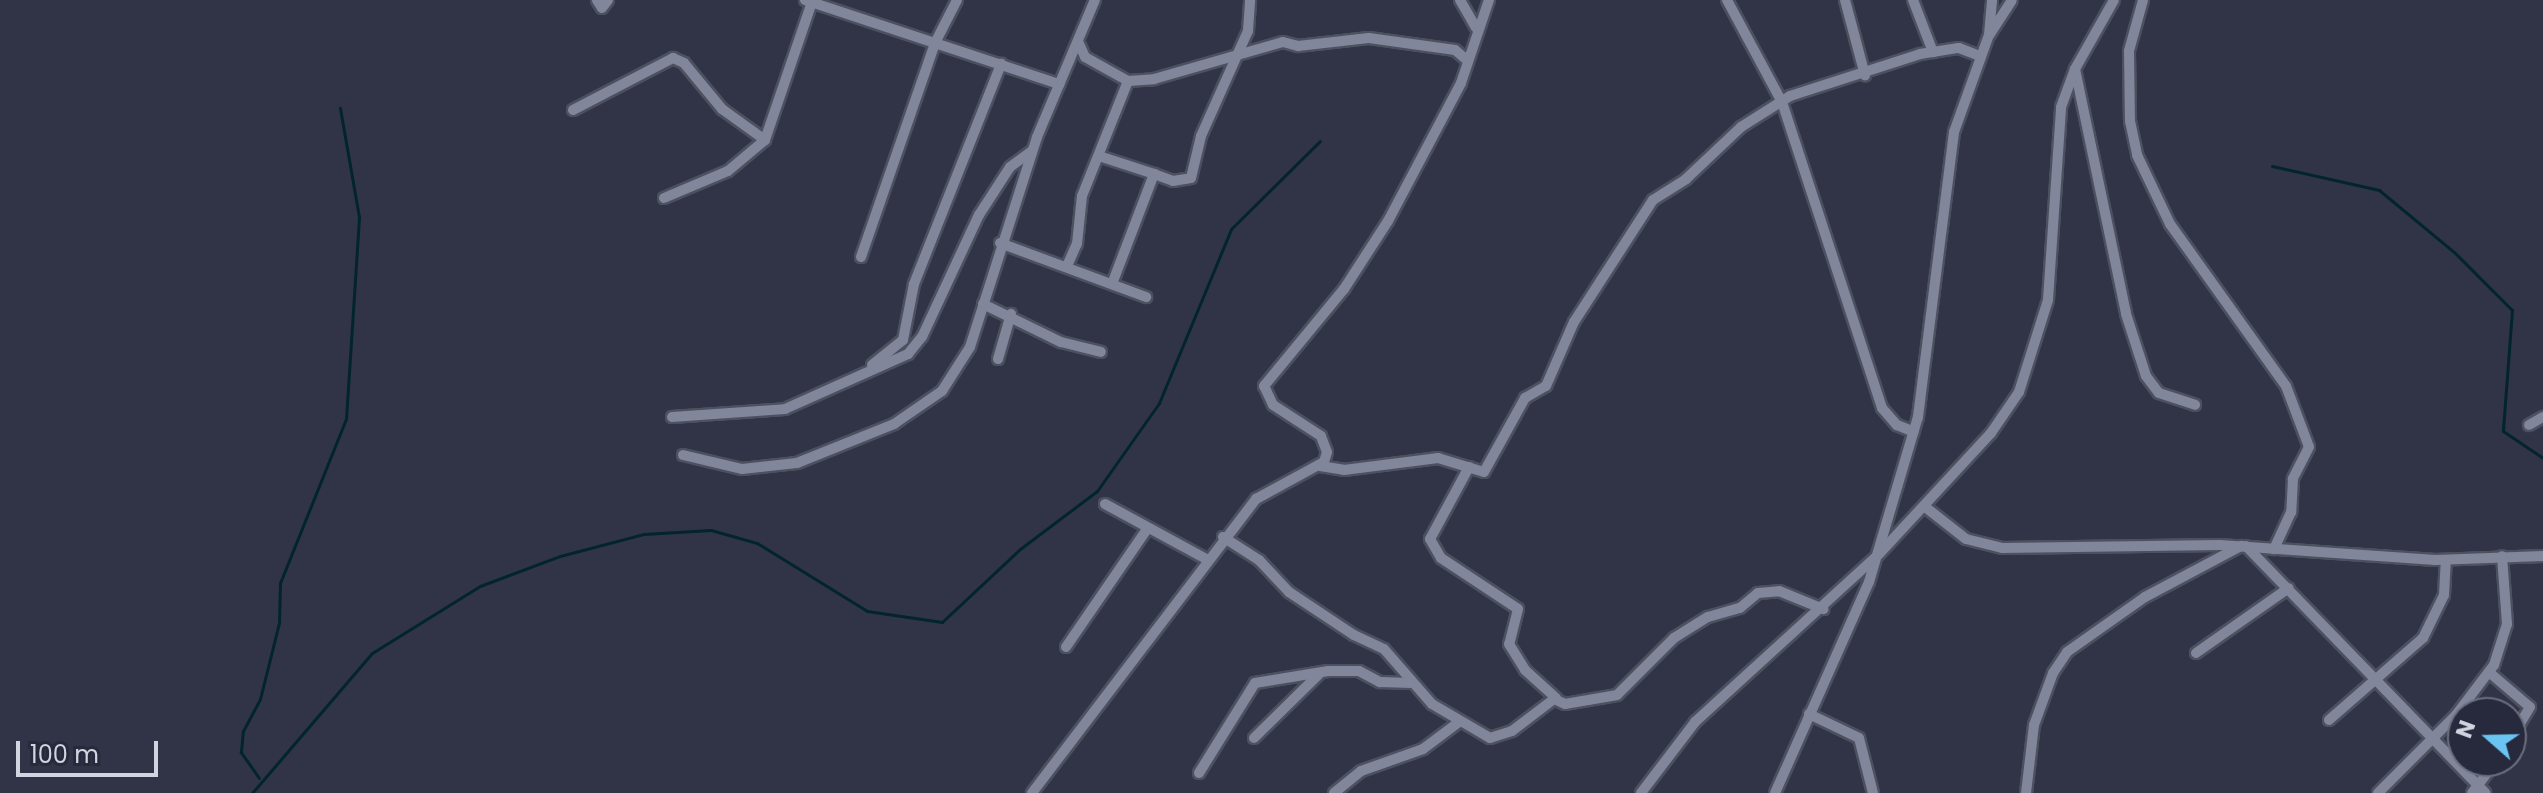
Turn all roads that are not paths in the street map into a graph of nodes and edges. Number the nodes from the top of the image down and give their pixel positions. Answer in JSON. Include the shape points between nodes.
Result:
{"nodes":[{"id":1,"x":597,"y":0,"type":"edge"},
{"id":2,"x":608,"y":0,"type":"edge"},
{"id":3,"x":957,"y":0,"type":"edge"},
{"id":4,"x":1095,"y":0,"type":"edge"},
{"id":5,"x":1250,"y":0,"type":"edge"},
{"id":6,"x":1460,"y":0,"type":"edge"},
{"id":7,"x":1489,"y":0,"type":"edge"},
{"id":8,"x":1727,"y":0,"type":"edge"},
{"id":9,"x":1845,"y":0,"type":"edge"},
{"id":10,"x":1913,"y":0,"type":"edge"},
{"id":11,"x":1992,"y":0,"type":"edge"},
{"id":12,"x":2012,"y":0,"type":"edge"},
{"id":13,"x":2114,"y":0,"type":"edge"},
{"id":14,"x":2143,"y":0,"type":"edge"},
{"id":15,"x":808,"y":1,"type":"edge"},
{"id":16,"x":1476,"y":30,"type":"junction"},
{"id":17,"x":1989,"y":35,"type":"junction"},
{"id":18,"x":1078,"y":41,"type":"junction"},
{"id":19,"x":935,"y":43,"type":"junction"},
{"id":20,"x":1933,"y":52,"type":"junction"},
{"id":21,"x":1980,"y":56,"type":"junction"},
{"id":22,"x":1236,"y":57,"type":"junction"},
{"id":23,"x":1468,"y":61,"type":"junction"},
{"id":24,"x":1001,"y":64,"type":"junction"},
{"id":25,"x":2075,"y":69,"type":"junction"},
{"id":26,"x":1865,"y":75,"type":"junction"},
{"id":27,"x":1128,"y":81,"type":"junction"},
{"id":28,"x":1059,"y":84,"type":"junction"},
{"id":29,"x":1782,"y":102,"type":"junction"},
{"id":30,"x":573,"y":110,"type":"dead end"},
{"id":31,"x":765,"y":140,"type":"junction"},
{"id":32,"x":1032,"y":151,"type":"junction"},
{"id":33,"x":1099,"y":156,"type":"junction"},
{"id":34,"x":1154,"y":174,"type":"junction"},
{"id":35,"x":664,"y":198,"type":"dead end"},
{"id":36,"x":1000,"y":243,"type":"junction"},
{"id":37,"x":861,"y":257,"type":"dead end"},
{"id":38,"x":1067,"y":266,"type":"junction"},
{"id":39,"x":1112,"y":284,"type":"junction"},
{"id":40,"x":1146,"y":297,"type":"dead end"},
{"id":41,"x":983,"y":304,"type":"junction"},
{"id":42,"x":1011,"y":314,"type":"junction"},
{"id":43,"x":1101,"y":352,"type":"dead end"},
{"id":44,"x":998,"y":359,"type":"dead end"},
{"id":45,"x":867,"y":369,"type":"junction"},
{"id":46,"x":2195,"y":405,"type":"dead end"},
{"id":47,"x":672,"y":417,"type":"dead end"},
{"id":48,"x":2543,"y":417,"type":"edge"},
{"id":49,"x":2529,"y":425,"type":"dead end"},
{"id":50,"x":1914,"y":432,"type":"junction"},
{"id":51,"x":683,"y":455,"type":"dead end"},
{"id":52,"x":1320,"y":466,"type":"junction"},
{"id":53,"x":1469,"y":467,"type":"junction"},
{"id":54,"x":1105,"y":504,"type":"dead end"},
{"id":55,"x":1924,"y":506,"type":"junction"},
{"id":56,"x":1147,"y":529,"type":"junction"},
{"id":57,"x":1223,"y":537,"type":"junction"},
{"id":58,"x":2244,"y":546,"type":"junction"},
{"id":59,"x":2274,"y":549,"type":"junction"},
{"id":60,"x":1879,"y":554,"type":"junction"},
{"id":61,"x":2502,"y":556,"type":"junction"},
{"id":62,"x":2543,"y":556,"type":"edge"},
{"id":63,"x":1208,"y":560,"type":"junction"},
{"id":64,"x":2446,"y":560,"type":"junction"},
{"id":65,"x":2289,"y":588,"type":"junction"},
{"id":66,"x":1823,"y":609,"type":"junction"},
{"id":67,"x":1066,"y":647,"type":"dead end"},
{"id":68,"x":2196,"y":653,"type":"dead end"},
{"id":69,"x":1320,"y":672,"type":"junction"},
{"id":70,"x":2490,"y":673,"type":"junction"},
{"id":71,"x":2370,"y":679,"type":"junction"},
{"id":72,"x":1412,"y":683,"type":"junction"},
{"id":73,"x":2518,"y":697,"type":"edge"},
{"id":74,"x":1556,"y":698,"type":"junction"},
{"id":75,"x":1809,"y":714,"type":"junction"},
{"id":76,"x":2329,"y":720,"type":"dead end"},
{"id":77,"x":1459,"y":722,"type":"junction"},
{"id":78,"x":1254,"y":738,"type":"dead end"},
{"id":79,"x":2431,"y":742,"type":"junction"},
{"id":80,"x":1199,"y":773,"type":"dead end"},
{"id":81,"x":2478,"y":791,"type":"edge"},
{"id":82,"x":1032,"y":793,"type":"edge"},
{"id":83,"x":1334,"y":793,"type":"edge"},
{"id":84,"x":1641,"y":793,"type":"edge"},
{"id":85,"x":1775,"y":793,"type":"edge"},
{"id":86,"x":1873,"y":793,"type":"edge"},
{"id":87,"x":2026,"y":793,"type":"edge"},
{"id":88,"x":2378,"y":793,"type":"edge"}],
"edges":[{"from":1,"to":2,"type":"street","via":[[602,8]]},
{"from":3,"to":19,"type":"street"},
{"from":4,"to":18,"type":"street"},
{"from":5,"to":22,"type":"street","via":[[1248,31]]},
{"from":6,"to":16,"type":"street","via":[[1474,17]]},
{"from":7,"to":16,"type":"street"},
{"from":8,"to":29,"type":"street"},
{"from":9,"to":26,"type":"street"},
{"from":10,"to":20,"type":"street"},
{"from":11,"to":17,"type":"street"},
{"from":12,"to":17,"type":"street"},
{"from":13,"to":25,"type":"street"},
{"from":14,"to":59,"type":"street","via":[[2129,51],[2130,121],[2137,155],[2170,224],[2286,386],[2309,447],[2293,479],[2291,512]]},
{"from":15,"to":19,"type":"street"},
{"from":15,"to":31,"type":"street"},
{"from":16,"to":23,"type":"street"},
{"from":17,"to":21,"type":"street"},
{"from":18,"to":27,"type":"street","via":[[1085,57]]},
{"from":18,"to":28,"type":"street"},
{"from":19,"to":24,"type":"street"},
{"from":19,"to":37,"type":"street"},
{"from":20,"to":21,"type":"street","via":[[1959,48]]},
{"from":20,"to":26,"type":"street"},
{"from":21,"to":50,"type":"street","via":[[1954,132],[1927,371]]},
{"from":22,"to":23,"type":"street","via":[[1283,42],[1298,46],[1369,38],[1455,50]]},
{"from":22,"to":27,"type":"street"},
{"from":22,"to":34,"type":"street","via":[[1201,136],[1191,178],[1173,181]]},
{"from":23,"to":52,"type":"street","via":[[1388,221],[1344,289],[1264,386],[1273,405],[1321,436],[1327,452]]},
{"from":24,"to":28,"type":"street"},
{"from":24,"to":45,"type":"street","via":[[914,284],[903,340]]},
{"from":25,"to":46,"type":"street","via":[[2126,314],[2146,376],[2159,393]]},
{"from":25,"to":55,"type":"street","via":[[2055,145],[2048,300],[2028,373],[1991,433]]},
{"from":26,"to":29,"type":"street"},
{"from":27,"to":33,"type":"street"},
{"from":28,"to":32,"type":"street"},
{"from":29,"to":50,"type":"street","via":[[1793,150],[1882,408],[1897,425]]},
{"from":29,"to":53,"type":"street","via":[[1741,127],[1645,209],[1574,322],[1546,386],[1525,398],[1484,472]]},
{"from":30,"to":31,"type":"street","via":[[673,58],[689,68],[722,109]]},
{"from":31,"to":35,"type":"street","via":[[728,171]]},
{"from":32,"to":36,"type":"street"},
{"from":32,"to":45,"type":"street","via":[[1010,167],[979,215],[922,337],[908,354]]},
{"from":33,"to":34,"type":"street"},
{"from":33,"to":38,"type":"street","via":[[1079,208],[1078,237]]},
{"from":34,"to":39,"type":"street"},
{"from":36,"to":38,"type":"street"},
{"from":36,"to":41,"type":"street"},
{"from":38,"to":39,"type":"street"},
{"from":39,"to":40,"type":"street"},
{"from":41,"to":42,"type":"street"},
{"from":41,"to":51,"type":"street","via":[[956,372],[927,404],[894,424],[823,455],[758,470]]},
{"from":42,"to":43,"type":"street","via":[[1061,342]]},
{"from":42,"to":44,"type":"street"},
{"from":45,"to":47,"type":"street","via":[[833,391],[785,409],[760,415]]},
{"from":48,"to":49,"type":"street"},
{"from":50,"to":60,"type":"street"},
{"from":52,"to":53,"type":"street","via":[[1344,470],[1418,457]]},
{"from":52,"to":57,"type":"street","via":[[1270,488]]},
{"from":53,"to":74,"type":"street","via":[[1430,539],[1441,558],[1518,609],[1509,644],[1525,670]]},
{"from":54,"to":56,"type":"street"},
{"from":55,"to":58,"type":"street","via":[[1966,539],[2002,548],[2075,543]]},
{"from":55,"to":60,"type":"street"},
{"from":56,"to":63,"type":"street"},
{"from":56,"to":67,"type":"street"},
{"from":57,"to":63,"type":"street"},
{"from":57,"to":72,"type":"street","via":[[1259,560],[1289,592],[1346,631],[1384,649]]},
{"from":58,"to":59,"type":"street"},
{"from":58,"to":65,"type":"street"},
{"from":58,"to":87,"type":"street","via":[[2145,597],[2067,652],[2053,673],[2034,725]]},
{"from":59,"to":64,"type":"street"},
{"from":60,"to":66,"type":"street"},
{"from":60,"to":75,"type":"street"},
{"from":61,"to":62,"type":"street"},
{"from":61,"to":64,"type":"street"},
{"from":61,"to":70,"type":"street","via":[[2507,624]]},
{"from":63,"to":82,"type":"street"},
{"from":64,"to":71,"type":"street","via":[[2444,595],[2423,638]]},
{"from":65,"to":68,"type":"street"},
{"from":65,"to":71,"type":"street"},
{"from":66,"to":74,"type":"street","via":[[1787,593],[1758,593],[1740,608],[1708,617],[1674,638],[1617,695],[1565,704]]},
{"from":66,"to":84,"type":"street","via":[[1695,722]]},
{"from":69,"to":72,"type":"street","via":[[1359,671],[1380,682]]},
{"from":69,"to":78,"type":"street"},
{"from":69,"to":80,"type":"street","via":[[1255,683]]},
{"from":70,"to":73,"type":"street"},
{"from":70,"to":79,"type":"street"},
{"from":71,"to":76,"type":"street"},
{"from":71,"to":79,"type":"street"},
{"from":72,"to":77,"type":"street"},
{"from":74,"to":77,"type":"street","via":[[1502,736],[1490,738]]},
{"from":75,"to":85,"type":"street"},
{"from":75,"to":86,"type":"street","via":[[1859,738]]},
{"from":77,"to":83,"type":"street","via":[[1423,749],[1361,771]]},
{"from":79,"to":81,"type":"street"},
{"from":79,"to":88,"type":"street"}]}
